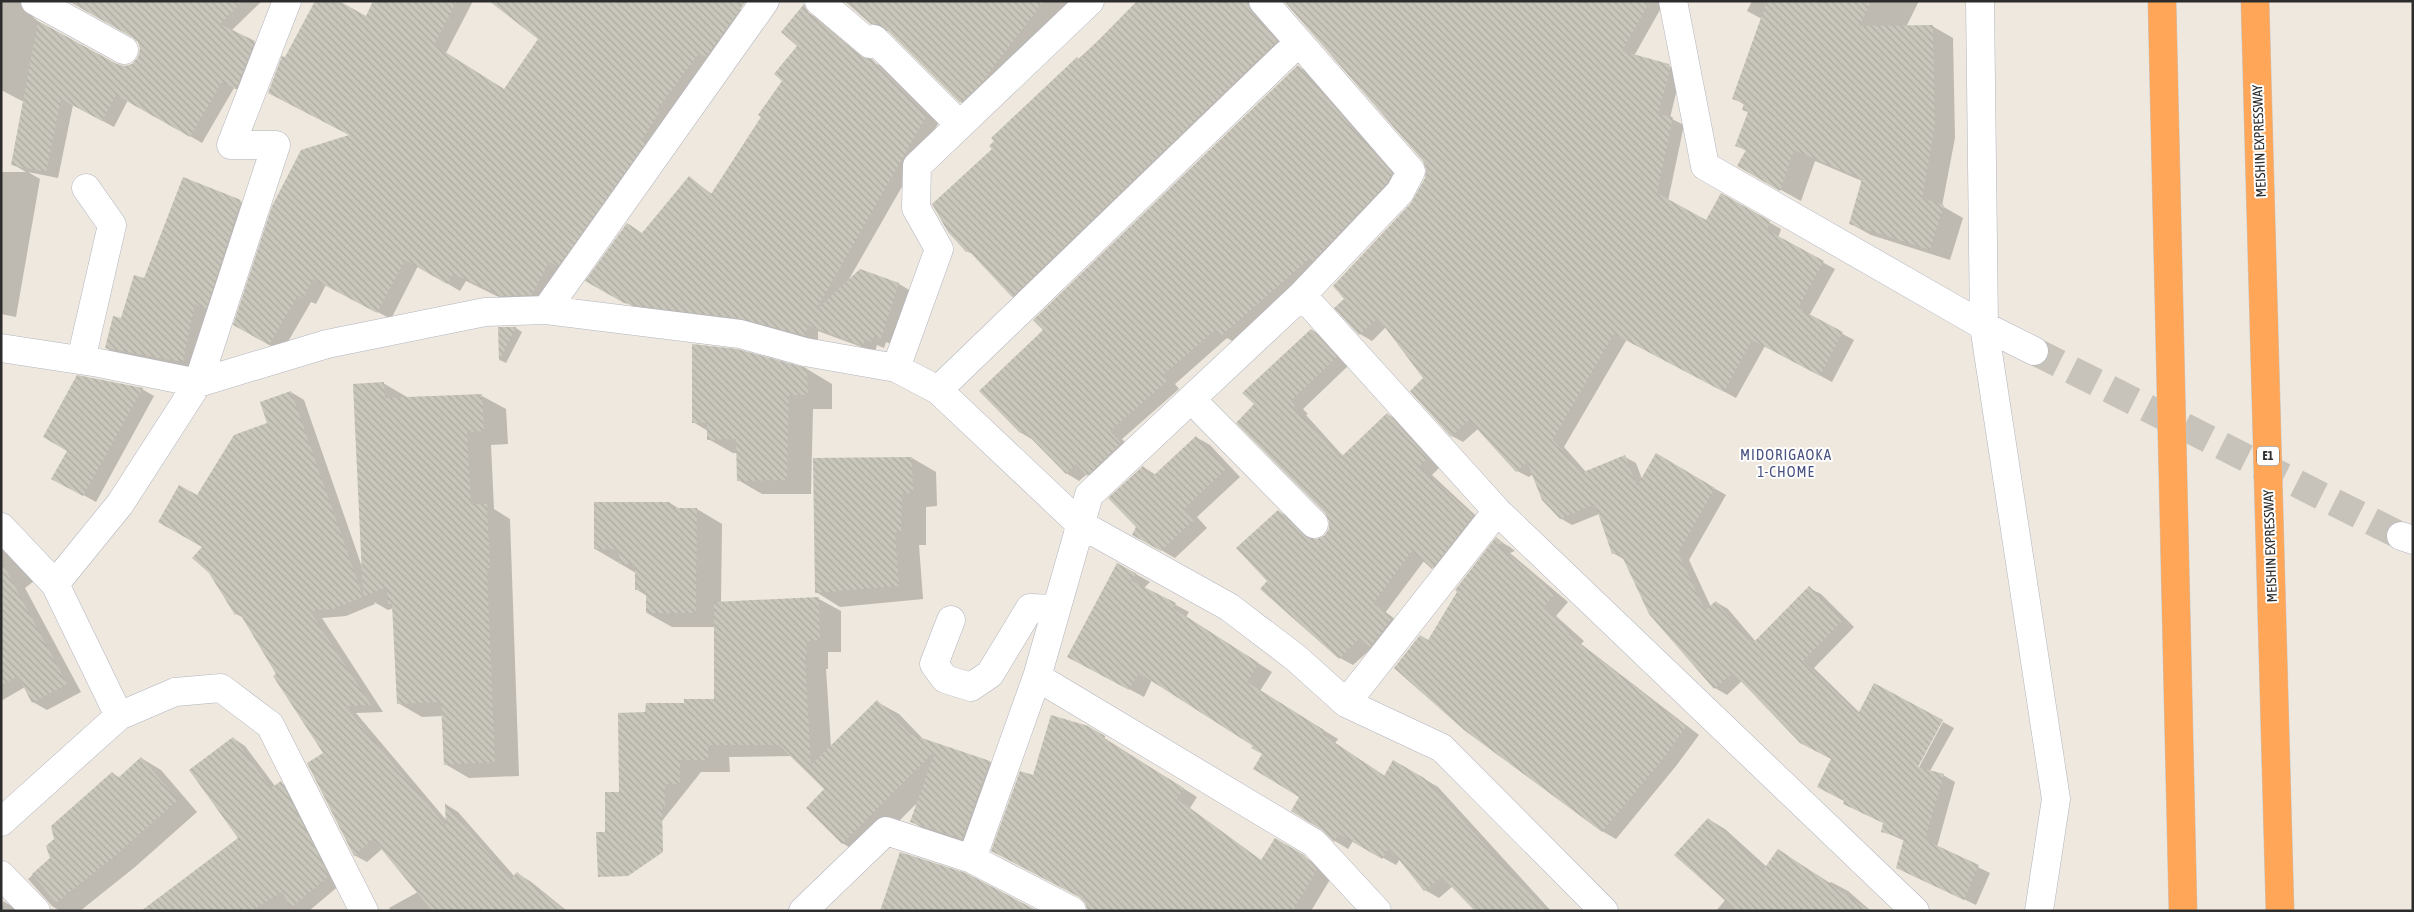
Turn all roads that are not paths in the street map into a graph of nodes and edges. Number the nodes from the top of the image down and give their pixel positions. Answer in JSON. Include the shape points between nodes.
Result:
{"nodes":[{"id":1,"x":35,"y":1,"type":"edge"},
{"id":2,"x":287,"y":1,"type":"edge"},
{"id":3,"x":765,"y":1,"type":"edge"},
{"id":4,"x":819,"y":1,"type":"edge"},
{"id":5,"x":1090,"y":1,"type":"edge"},
{"id":6,"x":1263,"y":1,"type":"edge"},
{"id":7,"x":1673,"y":1,"type":"edge"},
{"id":8,"x":1980,"y":1,"type":"edge"},
{"id":9,"x":2162,"y":1,"type":"edge"},
{"id":10,"x":2256,"y":1,"type":"edge"},
{"id":11,"x":62,"y":8,"type":"edge"},
{"id":12,"x":1298,"y":43,"type":"junction"},
{"id":13,"x":124,"y":50,"type":"dead end"},
{"id":14,"x":960,"y":125,"type":"junction"},
{"id":15,"x":86,"y":188,"type":"dead end"},
{"id":16,"x":1302,"y":296,"type":"junction"},
{"id":17,"x":546,"y":310,"type":"junction"},
{"id":18,"x":1984,"y":326,"type":"junction"},
{"id":19,"x":1,"y":348,"type":"edge"},
{"id":20,"x":2034,"y":351,"type":"tunnel mouth"},
{"id":21,"x":81,"y":360,"type":"junction"},
{"id":22,"x":896,"y":368,"type":"junction"},
{"id":23,"x":198,"y":384,"type":"junction"},
{"id":24,"x":938,"y":390,"type":"junction"},
{"id":25,"x":1190,"y":399,"type":"junction"},
{"id":26,"x":1497,"y":511,"type":"junction"},
{"id":27,"x":1080,"y":524,"type":"junction"},
{"id":28,"x":1314,"y":524,"type":"dead end"},
{"id":29,"x":1,"y":527,"type":"edge"},
{"id":30,"x":55,"y":584,"type":"junction"},
{"id":31,"x":1056,"y":609,"type":"junction"},
{"id":32,"x":951,"y":620,"type":"dead end"},
{"id":33,"x":1036,"y":677,"type":"junction"},
{"id":34,"x":1346,"y":702,"type":"junction"},
{"id":35,"x":119,"y":716,"type":"junction"},
{"id":36,"x":1,"y":822,"type":"edge"},
{"id":37,"x":972,"y":859,"type":"junction"},
{"id":38,"x":1,"y":875,"type":"edge"},
{"id":39,"x":1369,"y":908,"type":"edge"},
{"id":40,"x":36,"y":911,"type":"edge"},
{"id":41,"x":364,"y":911,"type":"edge"},
{"id":42,"x":804,"y":911,"type":"edge"},
{"id":43,"x":1072,"y":911,"type":"edge"},
{"id":44,"x":1604,"y":911,"type":"edge"},
{"id":45,"x":1915,"y":911,"type":"edge"},
{"id":46,"x":2039,"y":911,"type":"edge"},
{"id":47,"x":2183,"y":911,"type":"edge"},
{"id":48,"x":2280,"y":911,"type":"edge"}],
"edges":[{"from":1,"to":11,"type":"street"},
{"from":2,"to":23,"type":"street","via":[[231,145],[276,146]]},
{"from":3,"to":17,"type":"street"},
{"from":4,"to":14,"type":"street","via":[[870,44],[874,39]]},
{"from":5,"to":14,"type":"street"},
{"from":6,"to":12,"type":"street"},
{"from":7,"to":18,"type":"street","via":[[1705,166]]},
{"from":8,"to":18,"type":"street"},
{"from":9,"to":47,"type":"highway"},
{"from":10,"to":48,"type":"highway","name":"MEISHIN EXPRESSWAY","number":"E1"},
{"from":11,"to":13,"type":"street"},
{"from":12,"to":16,"type":"street","via":[[1412,171],[1400,192]]},
{"from":12,"to":24,"type":"street"},
{"from":14,"to":22,"type":"street","via":[[917,166],[916,208],[939,249]]},
{"from":15,"to":21,"type":"street","via":[[112,225]]},
{"from":16,"to":25,"type":"street"},
{"from":16,"to":26,"type":"street"},
{"from":17,"to":22,"type":"street","via":[[740,334],[805,352]]},
{"from":17,"to":23,"type":"street","via":[[485,312],[327,344]]},
{"from":18,"to":20,"type":"street"},
{"from":18,"to":46,"type":"street","via":[[2056,800]]},
{"from":19,"to":21,"type":"street"},
{"from":21,"to":23,"type":"street"},
{"from":22,"to":24,"type":"street"},
{"from":23,"to":30,"type":"street","via":[[120,504]]},
{"from":24,"to":27,"type":"street"},
{"from":25,"to":27,"type":"street","via":[[1089,495]]},
{"from":25,"to":28,"type":"street"},
{"from":26,"to":34,"type":"street"},
{"from":26,"to":45,"type":"street"},
{"from":27,"to":31,"type":"street"},
{"from":27,"to":34,"type":"street","via":[[1229,607],[1296,658]]},
{"from":29,"to":30,"type":"street"},
{"from":30,"to":35,"type":"street"},
{"from":31,"to":32,"type":"street","via":[[1030,608],[990,674],[971,687],[945,679],[934,664]]},
{"from":31,"to":33,"type":"street"},
{"from":33,"to":37,"type":"street"},
{"from":33,"to":39,"type":"street","via":[[1314,843]]},
{"from":34,"to":44,"type":"street","via":[[1442,748]]},
{"from":35,"to":36,"type":"street"},
{"from":35,"to":41,"type":"street","via":[[175,692],[221,688],[270,725]]},
{"from":37,"to":42,"type":"street","via":[[886,831]]},
{"from":37,"to":43,"type":"street"},
{"from":38,"to":40,"type":"street"}]}
